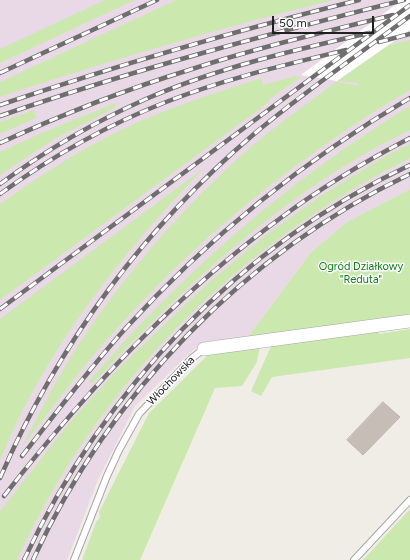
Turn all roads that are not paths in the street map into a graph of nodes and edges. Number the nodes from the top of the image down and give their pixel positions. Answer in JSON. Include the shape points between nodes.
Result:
{"nodes":[{"id":1,"x":410,"y":321,"type":"edge"},
{"id":2,"x":204,"y":349,"type":"joint"},
{"id":3,"x":410,"y":500,"type":"edge"},
{"id":4,"x":74,"y":560,"type":"edge"},
{"id":5,"x":354,"y":560,"type":"edge"}],
"edges":[{"from":1,"to":2,"type":"street","name":"Włochowska"},
{"from":2,"to":4,"type":"lane","name":"Włochowska","via":[[192,358],[139,414],[107,476]]},
{"from":3,"to":5,"type":"lane"}]}
